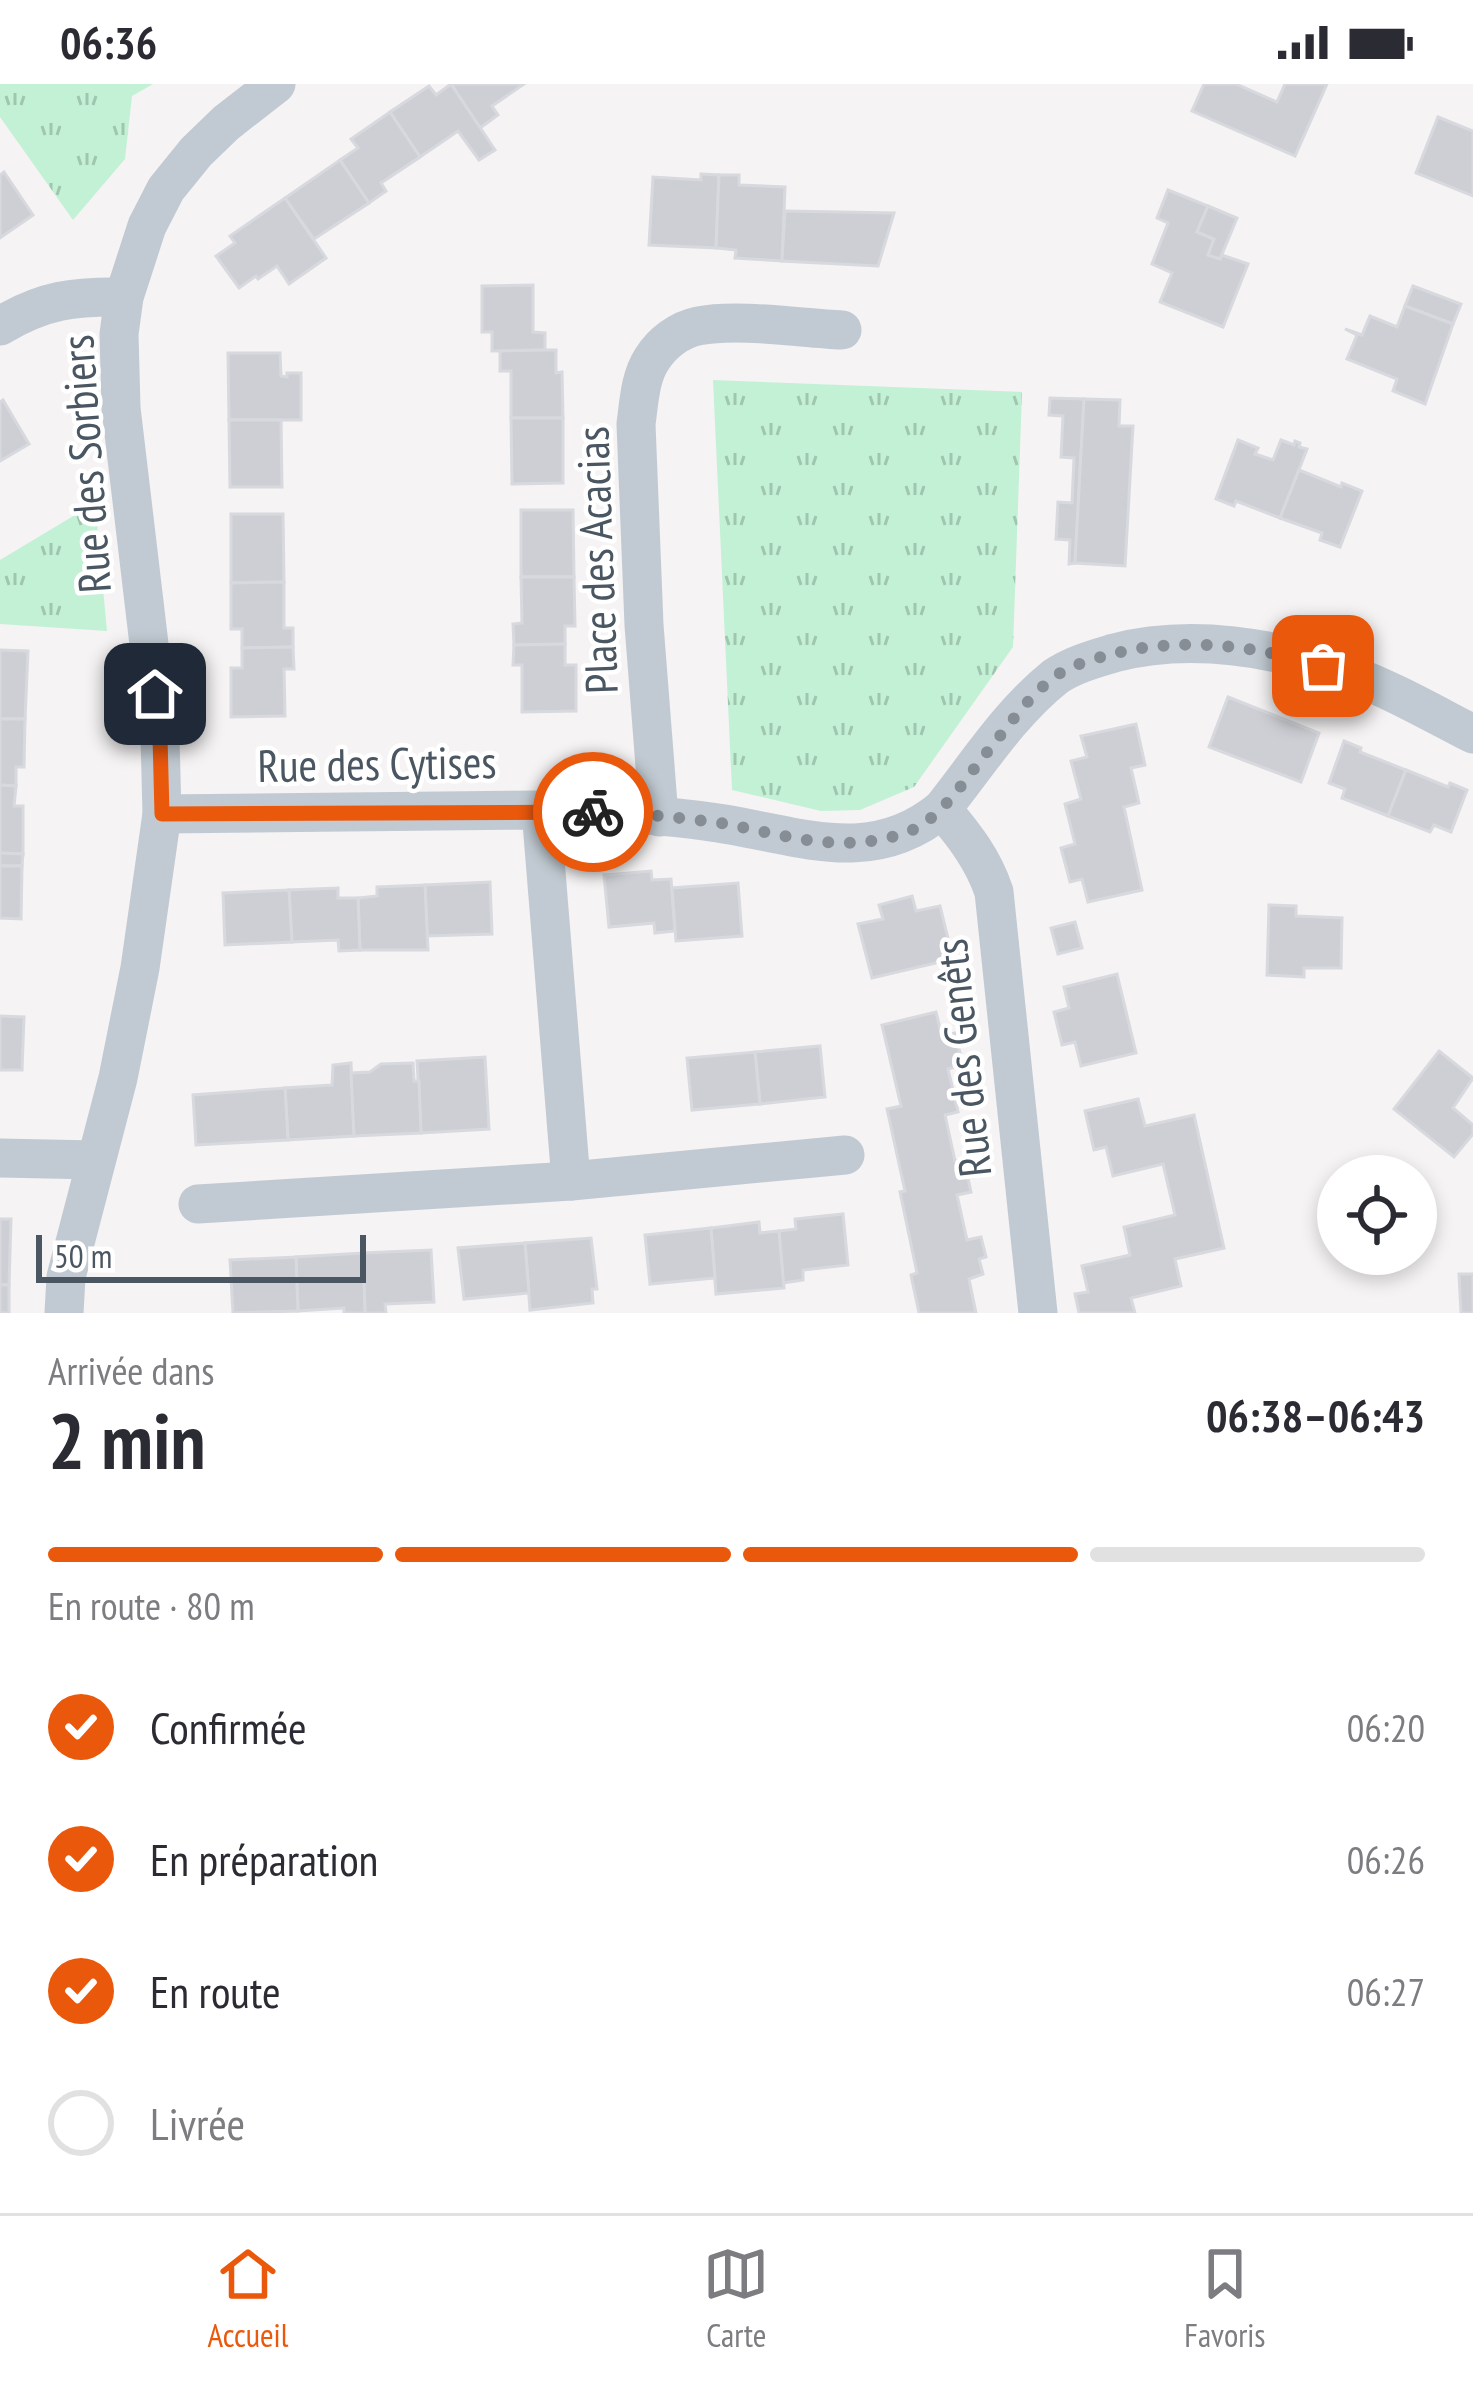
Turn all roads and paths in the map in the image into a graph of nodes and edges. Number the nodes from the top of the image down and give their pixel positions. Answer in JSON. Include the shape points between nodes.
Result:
{"nodes":[{"id":1,"x":276,"y":84,"type":"edge"},
{"id":2,"x":124,"y":297,"type":"junction"},
{"id":3,"x":0,"y":326,"type":"edge"},
{"id":4,"x":842,"y":330,"type":"dead end"},
{"id":5,"x":1473,"y":734,"type":"edge"},
{"id":6,"x":942,"y":809,"type":"junction"},
{"id":7,"x":541,"y":810,"type":"junction"},
{"id":8,"x":162,"y":814,"type":"junction"},
{"id":9,"x":659,"y":817,"type":"junction"},
{"id":10,"x":844,"y":1155,"type":"dead end"},
{"id":11,"x":0,"y":1158,"type":"edge"},
{"id":12,"x":96,"y":1160,"type":"junction"},
{"id":13,"x":571,"y":1181,"type":"junction"},
{"id":14,"x":198,"y":1204,"type":"dead end"},
{"id":15,"x":64,"y":1313,"type":"edge"},
{"id":16,"x":1038,"y":1313,"type":"edge"}],
"edges":[{"from":1,"to":2,"type":"street","name":"Rue des Sorbiers","via":[[226,122],[166,189]]},
{"from":2,"to":3,"type":"street","via":[[60,300]]},
{"from":2,"to":8,"type":"street","name":"Rue des Sorbiers","via":[[121,408]]},
{"from":4,"to":9,"type":"street","name":"Place des Acacias","via":[[693,327],[650,362],[636,424]]},
{"from":5,"to":6,"type":"street","via":[[1299,658],[1227,645],[1135,648],[1059,674]]},
{"from":6,"to":9,"type":"street","name":"Rue des Cytises","via":[[904,834],[848,844]]},
{"from":6,"to":16,"type":"street","name":"Rue des Genêts","via":[[985,866],[994,892]]},
{"from":7,"to":8,"type":"street","name":"Rue des Cytises"},
{"from":7,"to":9,"type":"street","name":"Rue des Cytises"},
{"from":7,"to":13,"type":"street"},
{"from":8,"to":12,"type":"street","name":"Rue des Sorbiers","via":[[140,968]]},
{"from":10,"to":13,"type":"street"},
{"from":11,"to":12,"type":"street"},
{"from":12,"to":15,"type":"street","name":"Rue des Sorbiers"},
{"from":13,"to":14,"type":"street"}]}
